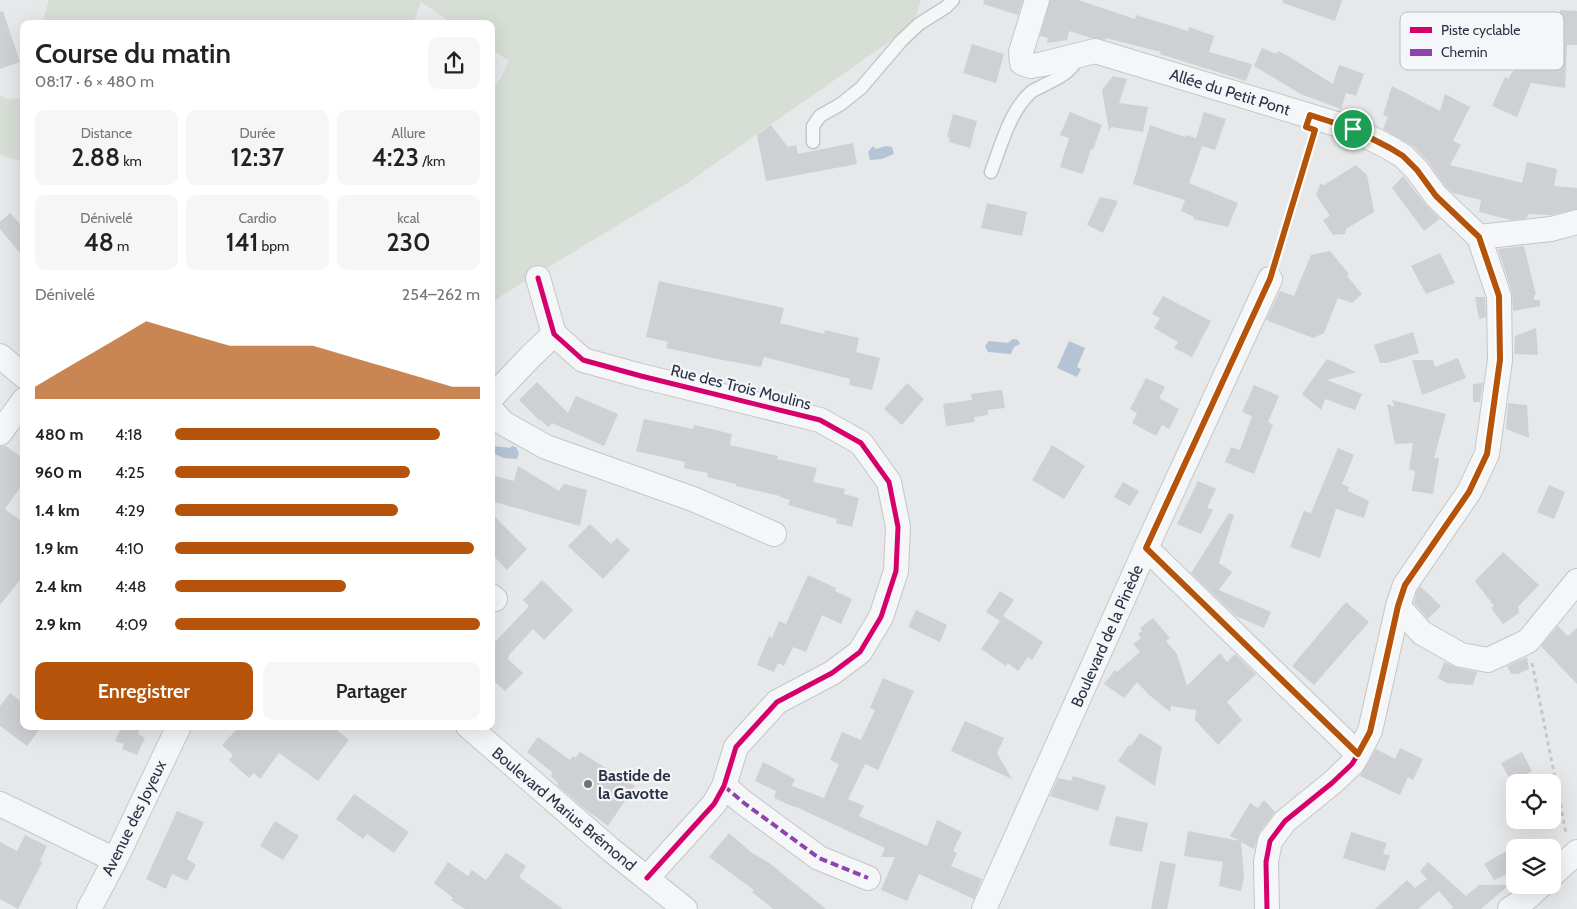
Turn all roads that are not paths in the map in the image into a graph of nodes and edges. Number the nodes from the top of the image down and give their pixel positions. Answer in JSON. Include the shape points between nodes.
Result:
{"nodes":[{"id":1,"x":953,"y":0,"type":"edge"},
{"id":2,"x":1037,"y":0,"type":"edge"},
{"id":3,"x":1080,"y":55,"type":"junction"},
{"id":4,"x":812,"y":142,"type":"dead end"},
{"id":5,"x":991,"y":172,"type":"dead end"},
{"id":6,"x":1577,"y":222,"type":"edge"},
{"id":7,"x":1479,"y":237,"type":"junction"},
{"id":8,"x":538,"y":278,"type":"dead end"},
{"id":9,"x":1270,"y":279,"type":"road end"},
{"id":10,"x":554,"y":334,"type":"junction"},
{"id":11,"x":0,"y":356,"type":"edge"},
{"id":12,"x":20,"y":373,"type":"edge"},
{"id":13,"x":495,"y":394,"type":"edge"},
{"id":14,"x":20,"y":405,"type":"edge"},
{"id":15,"x":495,"y":414,"type":"edge"},
{"id":16,"x":0,"y":432,"type":"edge"},
{"id":17,"x":774,"y":534,"type":"dead end"},
{"id":18,"x":1146,"y":548,"type":"junction"},
{"id":19,"x":1577,"y":581,"type":"edge"},
{"id":20,"x":1398,"y":606,"type":"junction"},
{"id":21,"x":177,"y":730,"type":"edge"},
{"id":22,"x":473,"y":730,"type":"edge"},
{"id":23,"x":1358,"y":754,"type":"junction"},
{"id":24,"x":724,"y":786,"type":"junction"},
{"id":25,"x":0,"y":804,"type":"edge"},
{"id":26,"x":1574,"y":855,"type":"edge"},
{"id":27,"x":114,"y":860,"type":"junction"},
{"id":28,"x":1561,"y":867,"type":"edge"},
{"id":29,"x":647,"y":878,"type":"junction"},
{"id":30,"x":868,"y":878,"type":"dead end"},
{"id":31,"x":1531,"y":894,"type":"edge"},
{"id":32,"x":89,"y":909,"type":"edge"},
{"id":33,"x":685,"y":909,"type":"edge"},
{"id":34,"x":984,"y":909,"type":"edge"},
{"id":35,"x":1267,"y":909,"type":"edge"},
{"id":36,"x":1510,"y":909,"type":"edge"}],
"edges":[{"from":1,"to":4,"type":"lane","via":[[901,41],[861,88],[820,116],[814,126]]},
{"from":2,"to":3,"type":"street","name":"Allée du Petit Pont","via":[[1021,52],[1022,63],[1031,66]]},
{"from":3,"to":5,"type":"lane","via":[[1064,76],[1032,91],[1020,104]]},
{"from":3,"to":7,"type":"street","name":"Allée du Petit Pont","via":[[1095,51],[1353,129],[1403,156],[1436,196]]},
{"from":6,"to":7,"type":"street"},
{"from":7,"to":20,"type":"street","via":[[1499,296],[1500,360],[1487,454],[1469,492],[1405,585]]},
{"from":8,"to":10,"type":"street"},
{"from":9,"to":18,"type":"street","name":"Boulevard de la Pinède"},
{"from":10,"to":13,"type":"street"},
{"from":10,"to":24,"type":"street","name":"Rue des Trois Moulins","via":[[583,360],[820,420],[861,443],[889,482],[898,527],[896,571],[880,617],[860,652],[832,673],[778,702],[736,746]]},
{"from":11,"to":12,"type":"street"},
{"from":14,"to":16,"type":"street"},
{"from":15,"to":17,"type":"street","via":[[503,423],[546,447],[693,499]]},
{"from":18,"to":23,"type":"street"},
{"from":18,"to":34,"type":"street","name":"Boulevard de la Pinède"},
{"from":19,"to":20,"type":"street","via":[[1528,641],[1488,660],[1461,656],[1422,634]]},
{"from":20,"to":23,"type":"street","via":[[1370,732]]},
{"from":21,"to":27,"type":"street","name":"Avenue des Joyeux"},
{"from":22,"to":29,"type":"street","name":"Boulevard Marius Brémond"},
{"from":23,"to":35,"type":"street","via":[[1332,783],[1285,821],[1270,841],[1266,862]]},
{"from":24,"to":29,"type":"street","name":"Rue des Trois Moulins","via":[[714,804]]},
{"from":24,"to":30,"type":"street","via":[[819,858]]},
{"from":25,"to":27,"type":"street"},
{"from":26,"to":28,"type":"street"},
{"from":27,"to":32,"type":"street","name":"Avenue des Joyeux"},
{"from":29,"to":33,"type":"street","name":"Boulevard Marius Brémond"},
{"from":31,"to":36,"type":"street"}]}
